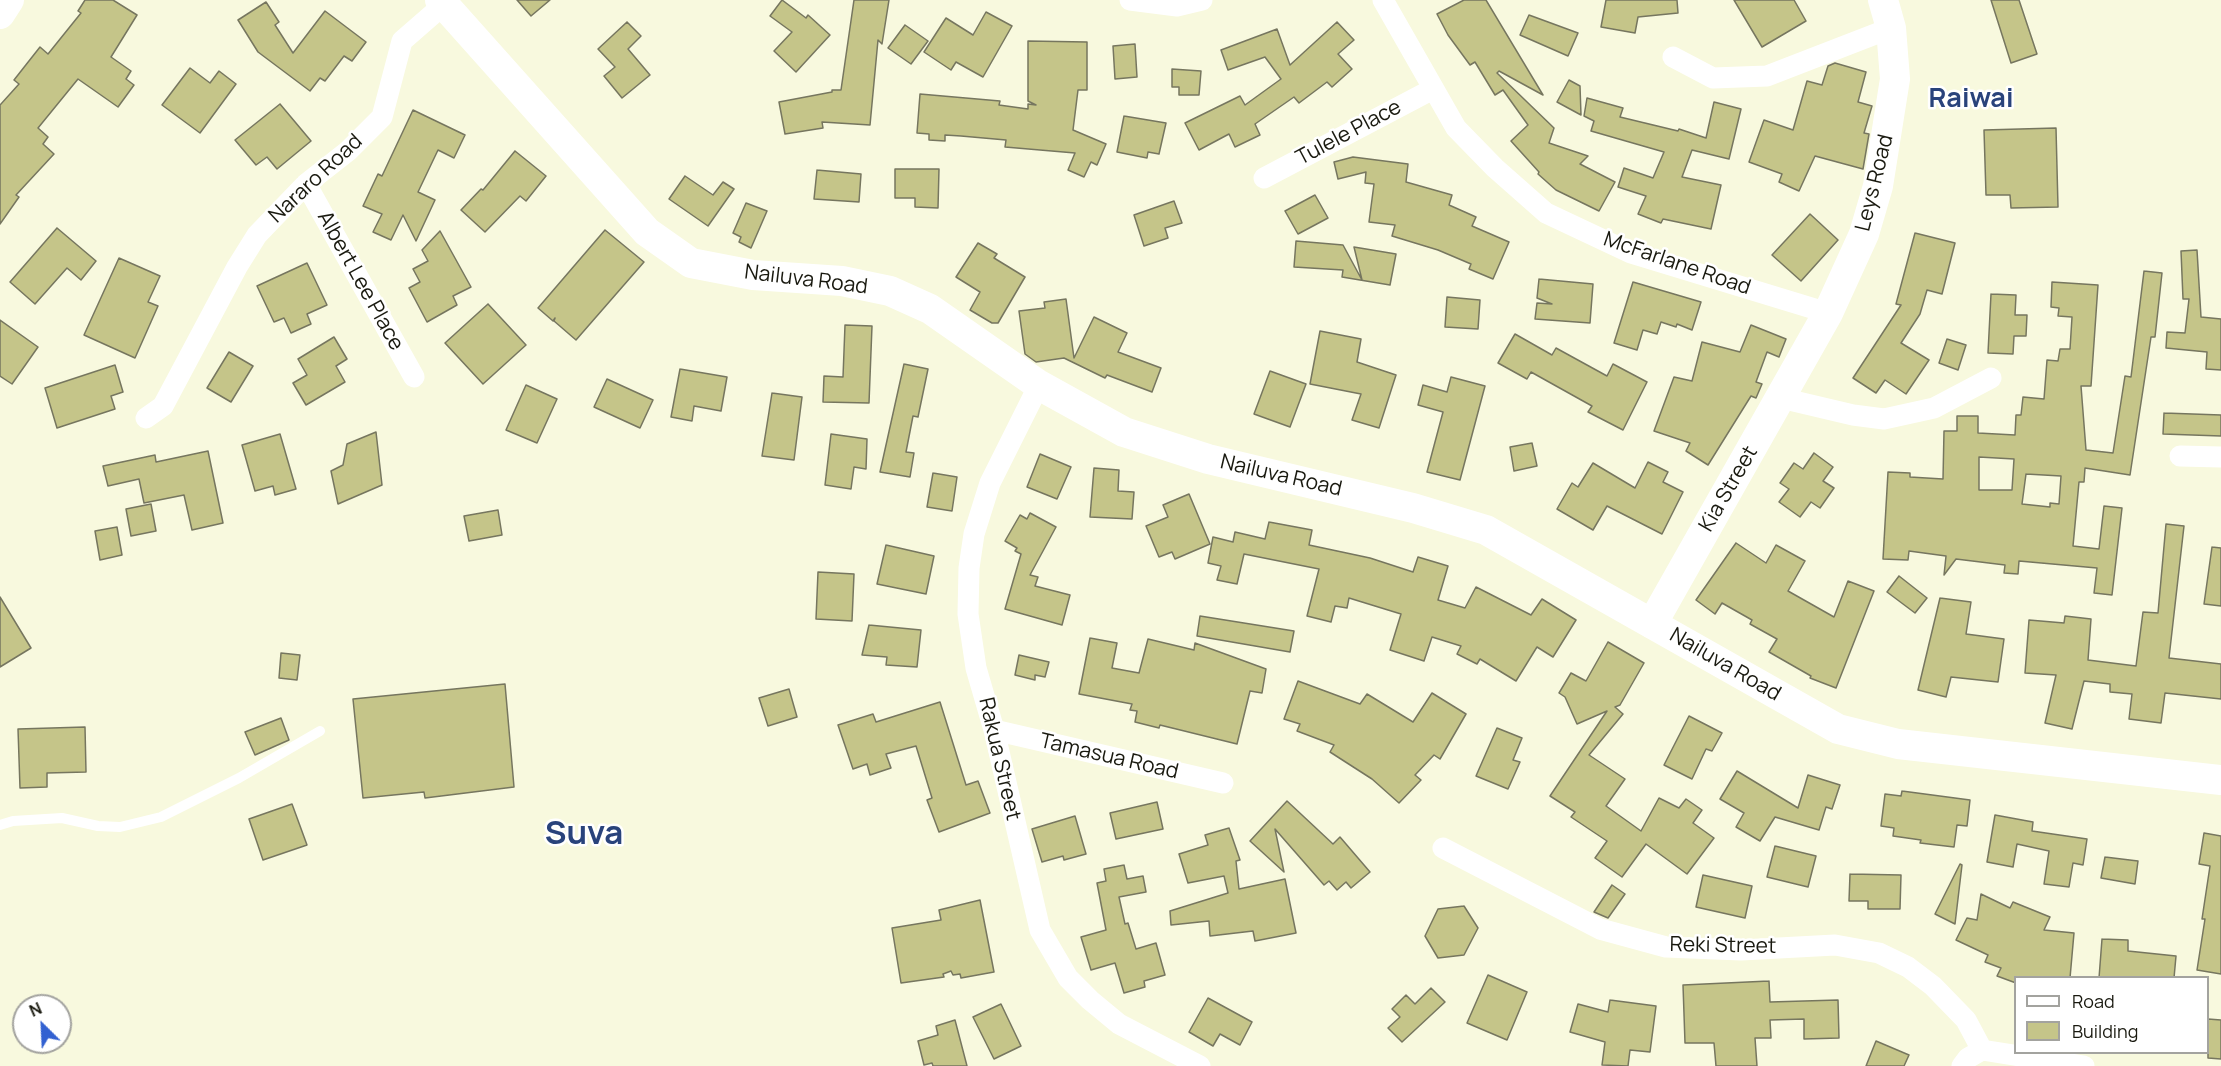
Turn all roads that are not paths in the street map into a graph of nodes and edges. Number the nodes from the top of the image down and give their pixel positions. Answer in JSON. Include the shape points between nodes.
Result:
{"nodes":[{"id":1,"x":9,"y":0,"type":"edge"},
{"id":2,"x":1130,"y":0,"type":"edge"},
{"id":3,"x":1202,"y":0,"type":"edge"},
{"id":4,"x":1383,"y":0,"type":"edge"},
{"id":5,"x":444,"y":1,"type":"edge"},
{"id":6,"x":0,"y":14,"type":"edge"},
{"id":7,"x":1887,"y":14,"type":"edge"},
{"id":8,"x":1673,"y":57,"type":"dead end"},
{"id":9,"x":1433,"y":89,"type":"junction"},
{"id":10,"x":1264,"y":178,"type":"dead end"},
{"id":11,"x":306,"y":184,"type":"junction"},
{"id":12,"x":1828,"y":313,"type":"junction"},
{"id":13,"x":1806,"y":354,"type":"joint"},
{"id":14,"x":414,"y":377,"type":"dead end"},
{"id":15,"x":1991,"y":378,"type":"dead end"},
{"id":16,"x":1039,"y":385,"type":"junction"},
{"id":17,"x":1781,"y":398,"type":"junction"},
{"id":18,"x":146,"y":418,"type":"dead end"},
{"id":19,"x":2180,"y":456,"type":"dead end"},
{"id":20,"x":2221,"y":458,"type":"edge"},
{"id":21,"x":1652,"y":624,"type":"junction"},
{"id":22,"x":320,"y":730,"type":"dead end"},
{"id":23,"x":994,"y":730,"type":"junction"},
{"id":24,"x":2221,"y":780,"type":"edge"},
{"id":25,"x":1223,"y":783,"type":"dead end"},
{"id":26,"x":0,"y":825,"type":"edge"},
{"id":27,"x":1443,"y":848,"type":"dead end"},
{"id":28,"x":1982,"y":1050,"type":"junction"},
{"id":29,"x":1200,"y":1066,"type":"edge"},
{"id":30,"x":1962,"y":1066,"type":"edge"},
{"id":31,"x":2084,"y":1066,"type":"edge"}],
"edges":[{"from":1,"to":6,"type":"main road"},
{"from":2,"to":3,"type":"street","via":[[1178,6]]},
{"from":4,"to":9,"type":"street","name":"McFarlane Road"},
{"from":5,"to":11,"type":"street","name":"Nararo Road","via":[[402,41],[382,117],[348,151]]},
{"from":5,"to":16,"type":"main road","name":"Nailuva Road","via":[[646,232],[691,263],[753,275],[842,281],[890,291],[930,309]]},
{"from":7,"to":8,"type":"street","via":[[1767,76],[1713,78]]},
{"from":7,"to":12,"type":"main road","name":"Leys Road","via":[[1895,79],[1878,186],[1864,234]]},
{"from":9,"to":10,"type":"street","name":"Tulele Place"},
{"from":9,"to":12,"type":"street","name":"McFarlane Road","via":[[1456,128],[1546,213],[1631,253]]},
{"from":11,"to":14,"type":"street","name":"Albert Lee Place"},
{"from":11,"to":18,"type":"street","name":"Nararo Road","via":[[257,236],[162,406]]},
{"from":12,"to":13,"type":"main road","name":"Leys Road"},
{"from":13,"to":17,"type":"main road","name":"Kia Street"},
{"from":15,"to":17,"type":"street","via":[[1934,408],[1884,419]]},
{"from":16,"to":21,"type":"main road","name":"Nailuva Road","via":[[1124,432],[1208,459],[1413,508],[1486,530]]},
{"from":16,"to":23,"type":"street","name":"Rakua Street","via":[[990,483],[974,534],[969,568],[968,614],[976,668]]},
{"from":17,"to":21,"type":"main road","name":"Kia Street"},
{"from":19,"to":20,"type":"street"},
{"from":21,"to":24,"type":"main road","name":"Nailuva Road","via":[[1838,729],[1898,744]]},
{"from":22,"to":26,"type":"lane","via":[[239,778],[161,817],[120,827],[62,818]]},
{"from":23,"to":25,"type":"street","name":"Tamasua Road"},
{"from":23,"to":29,"type":"street","name":"Rakua Street","via":[[1040,930],[1068,978],[1119,1024]]},
{"from":27,"to":28,"type":"street","name":"Reki Street","via":[[1600,929],[1666,947],[1741,950],[1835,945],[1879,953],[1908,967],[1933,986],[1966,1020]]},
{"from":28,"to":30,"type":"street"},
{"from":28,"to":31,"type":"street"}]}
